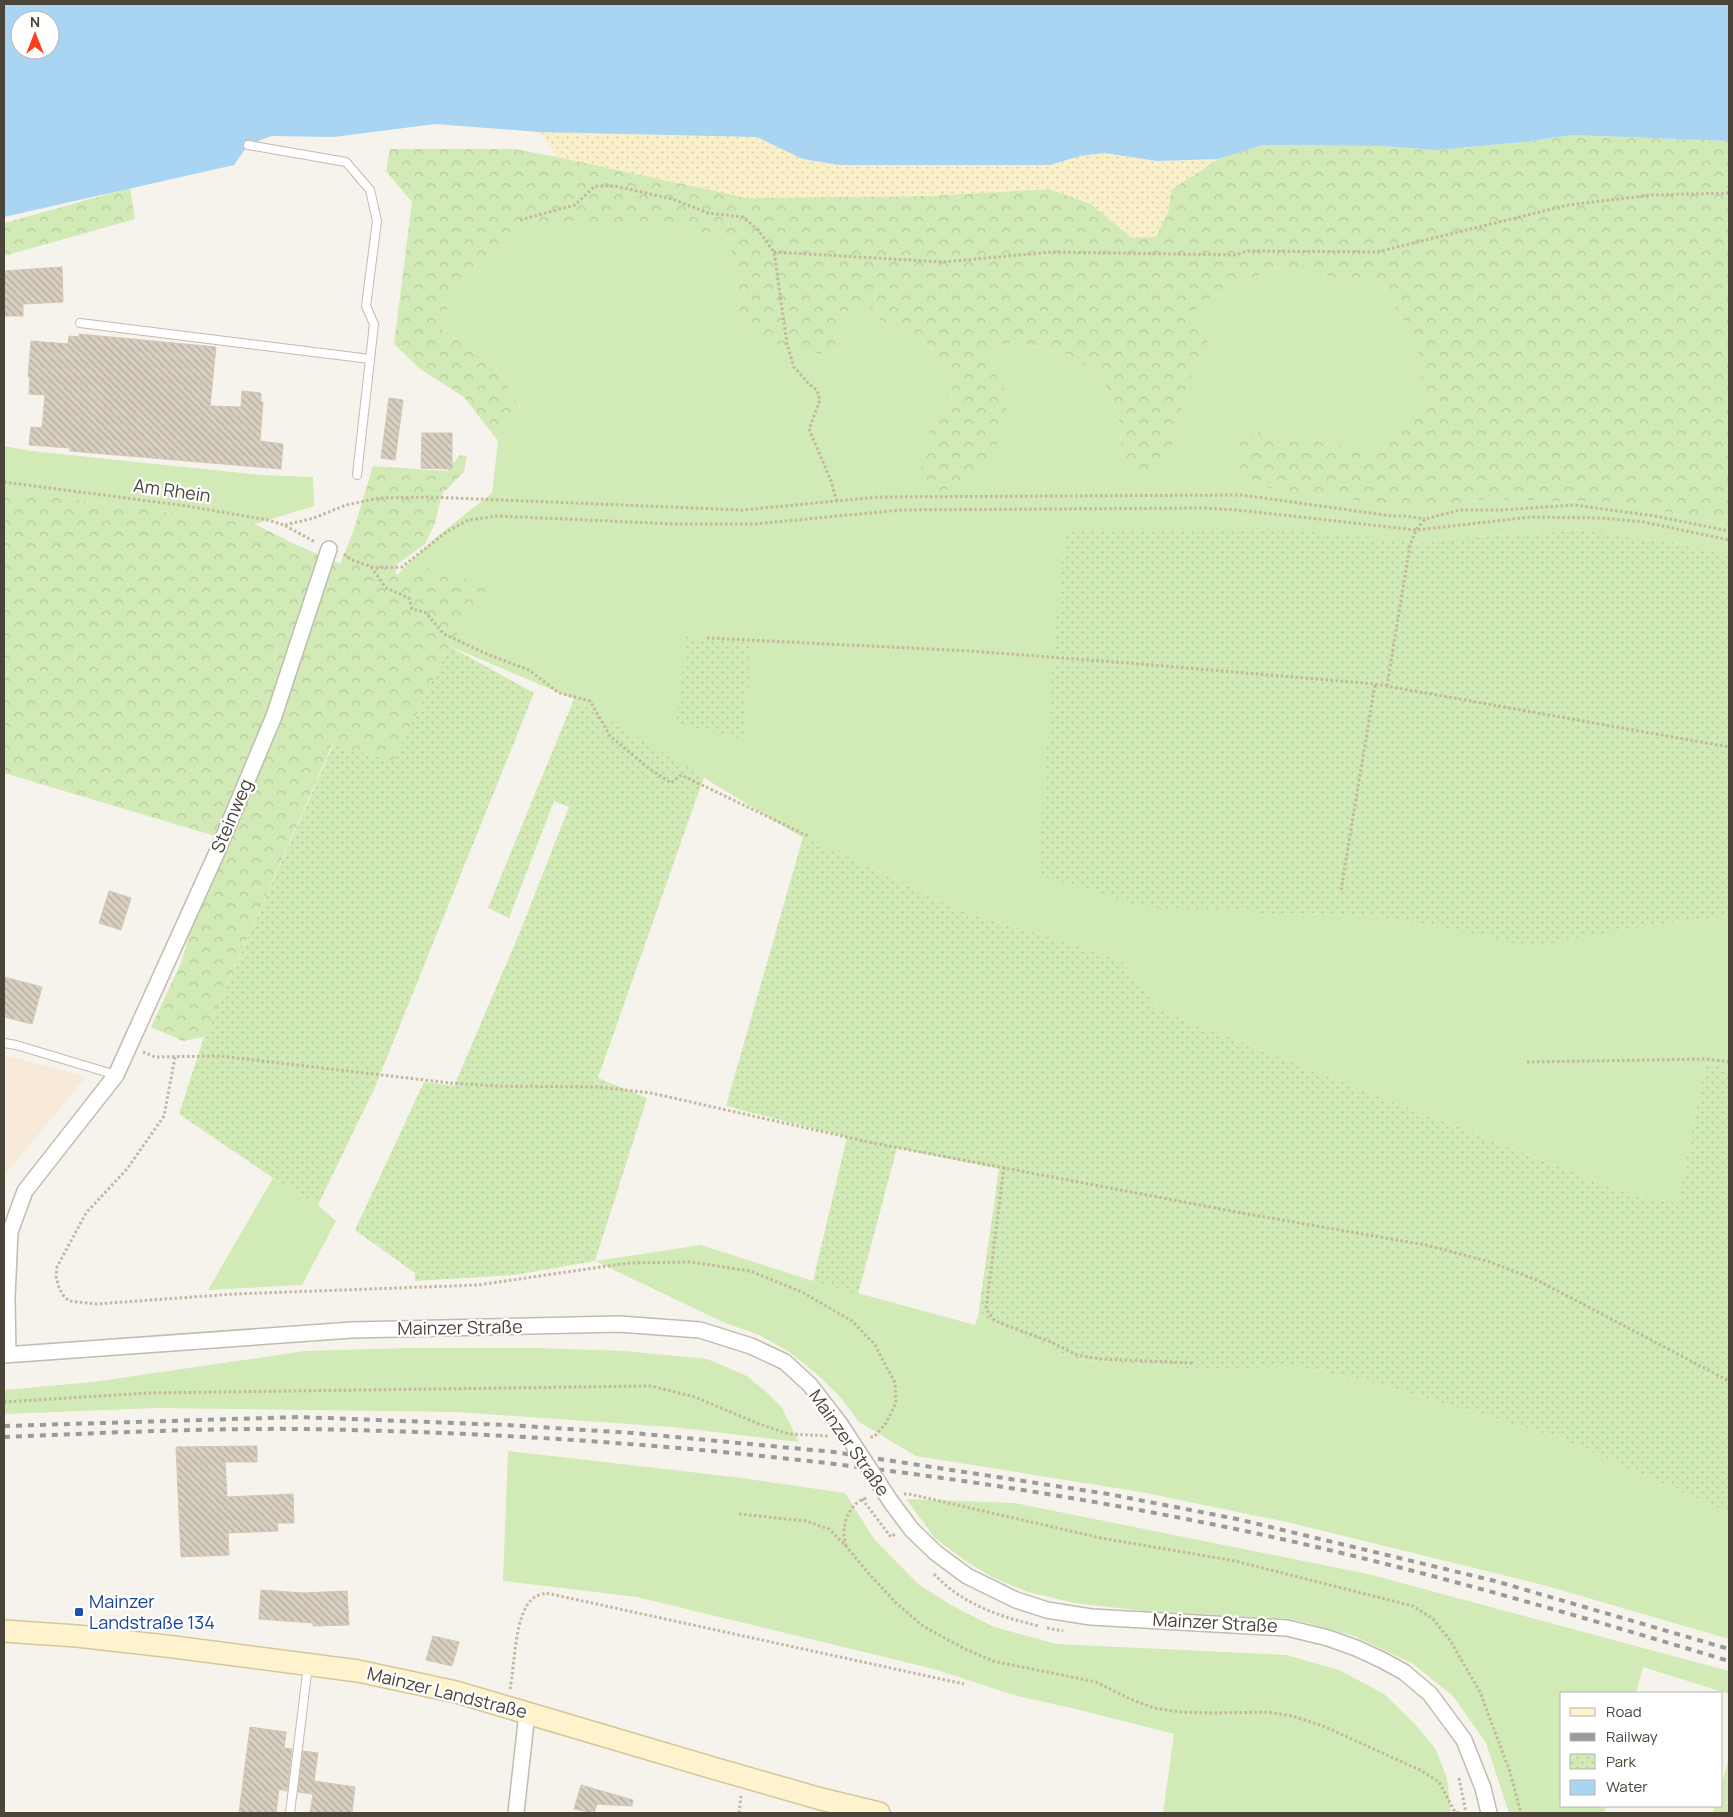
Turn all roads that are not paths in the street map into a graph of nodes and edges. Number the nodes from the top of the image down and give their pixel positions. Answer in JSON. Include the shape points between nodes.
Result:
{"nodes":[{"id":1,"x":248,"y":146,"type":"dead end"},
{"id":2,"x":80,"y":323,"type":"dead end"},
{"id":3,"x":370,"y":359,"type":"junction"},
{"id":4,"x":356,"y":475,"type":"dead end"},
{"id":5,"x":329,"y":549,"type":"road end"},
{"id":6,"x":4,"y":1043,"type":"edge"},
{"id":7,"x":116,"y":1075,"type":"junction"},
{"id":8,"x":6,"y":1354,"type":"edge"},
{"id":9,"x":4,"y":1631,"type":"edge"},
{"id":10,"x":309,"y":1663,"type":"junction"},
{"id":11,"x":527,"y":1713,"type":"junction"},
{"id":12,"x":290,"y":1813,"type":"edge"},
{"id":13,"x":516,"y":1813,"type":"edge"},
{"id":14,"x":879,"y":1813,"type":"edge"},
{"id":15,"x":1488,"y":1813,"type":"edge"}],
"edges":[{"from":1,"to":3,"type":"lane","via":[[346,162],[370,190],[376,221],[366,306],[374,324]]},
{"from":2,"to":3,"type":"lane"},
{"from":3,"to":4,"type":"lane"},
{"from":5,"to":7,"type":"street","name":"Steinweg","via":[[274,716],[218,850]]},
{"from":6,"to":7,"type":"lane"},
{"from":7,"to":8,"type":"street","name":"Steinweg","via":[[25,1191],[10,1232]]},
{"from":8,"to":15,"type":"street","name":"Mainzer Straße","bridge":true,"via":[[352,1330],[619,1324],[700,1330],[751,1346],[785,1362],[810,1385],[838,1430],[895,1499],[912,1530],[967,1576],[1016,1600],[1047,1610],[1091,1617],[1287,1628],[1356,1648],[1404,1672],[1430,1694],[1464,1740],[1483,1788]]},
{"from":9,"to":10,"type":"main road","name":"Mainzer Landstraße","via":[[97,1638]]},
{"from":10,"to":11,"type":"main road","name":"Mainzer Landstraße","via":[[407,1681]]},
{"from":10,"to":12,"type":"lane"},
{"from":11,"to":13,"type":"street"},
{"from":11,"to":14,"type":"main road","name":"Mainzer Landstraße"}]}
